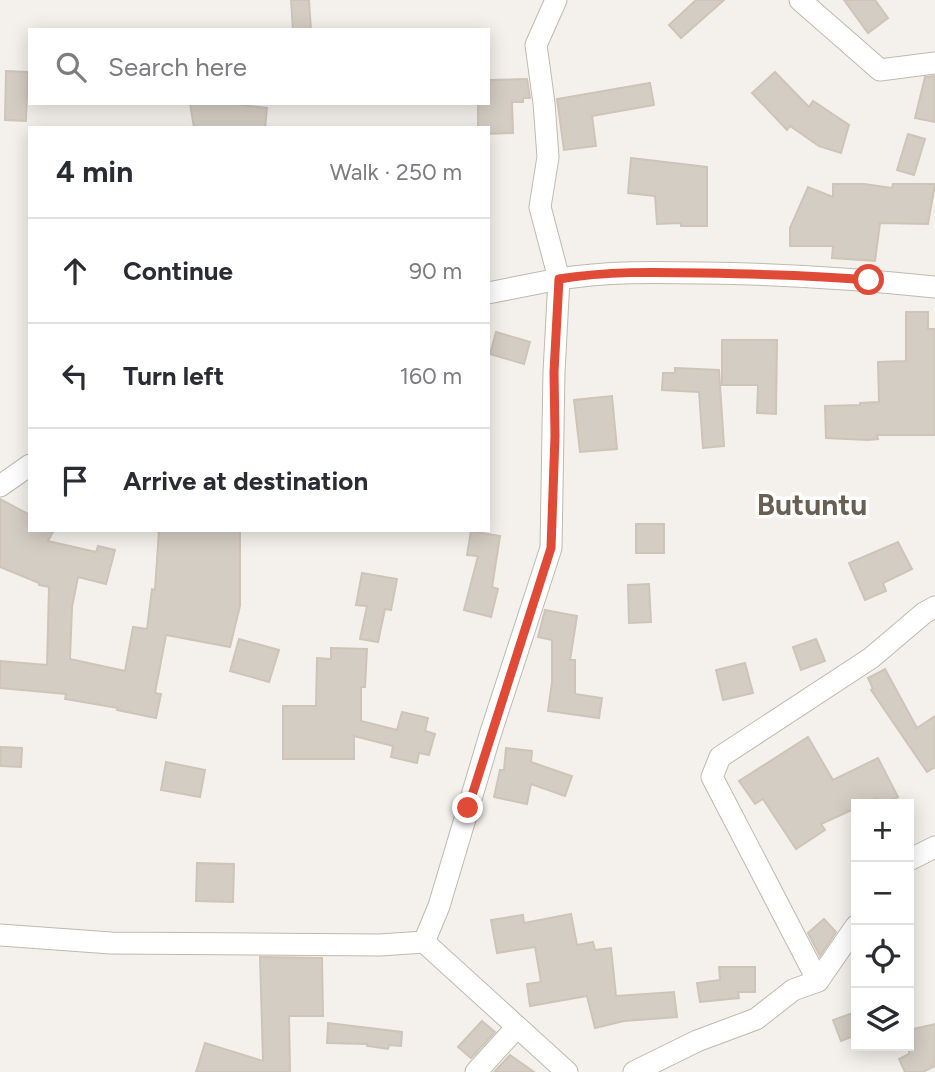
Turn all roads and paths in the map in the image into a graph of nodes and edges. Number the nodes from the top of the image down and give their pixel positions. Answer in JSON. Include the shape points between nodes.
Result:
{"nodes":[{"id":1,"x":556,"y":0,"type":"edge"},
{"id":2,"x":800,"y":0,"type":"edge"},
{"id":3,"x":935,"y":63,"type":"edge"},
{"id":4,"x":559,"y":279,"type":"junction"},
{"id":5,"x":935,"y":287,"type":"edge"},
{"id":6,"x":490,"y":293,"type":"edge"},
{"id":7,"x":28,"y":466,"type":"edge"},
{"id":8,"x":0,"y":486,"type":"edge"},
{"id":9,"x":935,"y":607,"type":"edge"},
{"id":10,"x":935,"y":847,"type":"edge"},
{"id":11,"x":914,"y":858,"type":"edge"},
{"id":12,"x":851,"y":933,"type":"edge"},
{"id":13,"x":0,"y":935,"type":"edge"},
{"id":14,"x":424,"y":942,"type":"junction"},
{"id":15,"x":818,"y":981,"type":"junction"},
{"id":16,"x":516,"y":1028,"type":"junction"},
{"id":17,"x":476,"y":1072,"type":"edge"},
{"id":18,"x":567,"y":1072,"type":"edge"},
{"id":19,"x":634,"y":1072,"type":"edge"}],
"edges":[{"from":1,"to":4,"type":"street","via":[[536,46],[548,157],[540,207]]},
{"from":2,"to":3,"type":"street","via":[[880,70]]},
{"from":4,"to":5,"type":"street","via":[[593,273],[733,273]]},
{"from":4,"to":6,"type":"street"},
{"from":4,"to":14,"type":"street","via":[[551,548]]},
{"from":7,"to":8,"type":"street"},
{"from":9,"to":15,"type":"street","via":[[871,658],[720,757],[712,777]]},
{"from":10,"to":11,"type":"street"},
{"from":12,"to":15,"type":"street"},
{"from":13,"to":14,"type":"street","via":[[111,943]]},
{"from":14,"to":16,"type":"street"},
{"from":15,"to":19,"type":"street","via":[[793,990],[757,1019],[697,1041]]},
{"from":16,"to":17,"type":"street"},
{"from":16,"to":18,"type":"street"}]}
